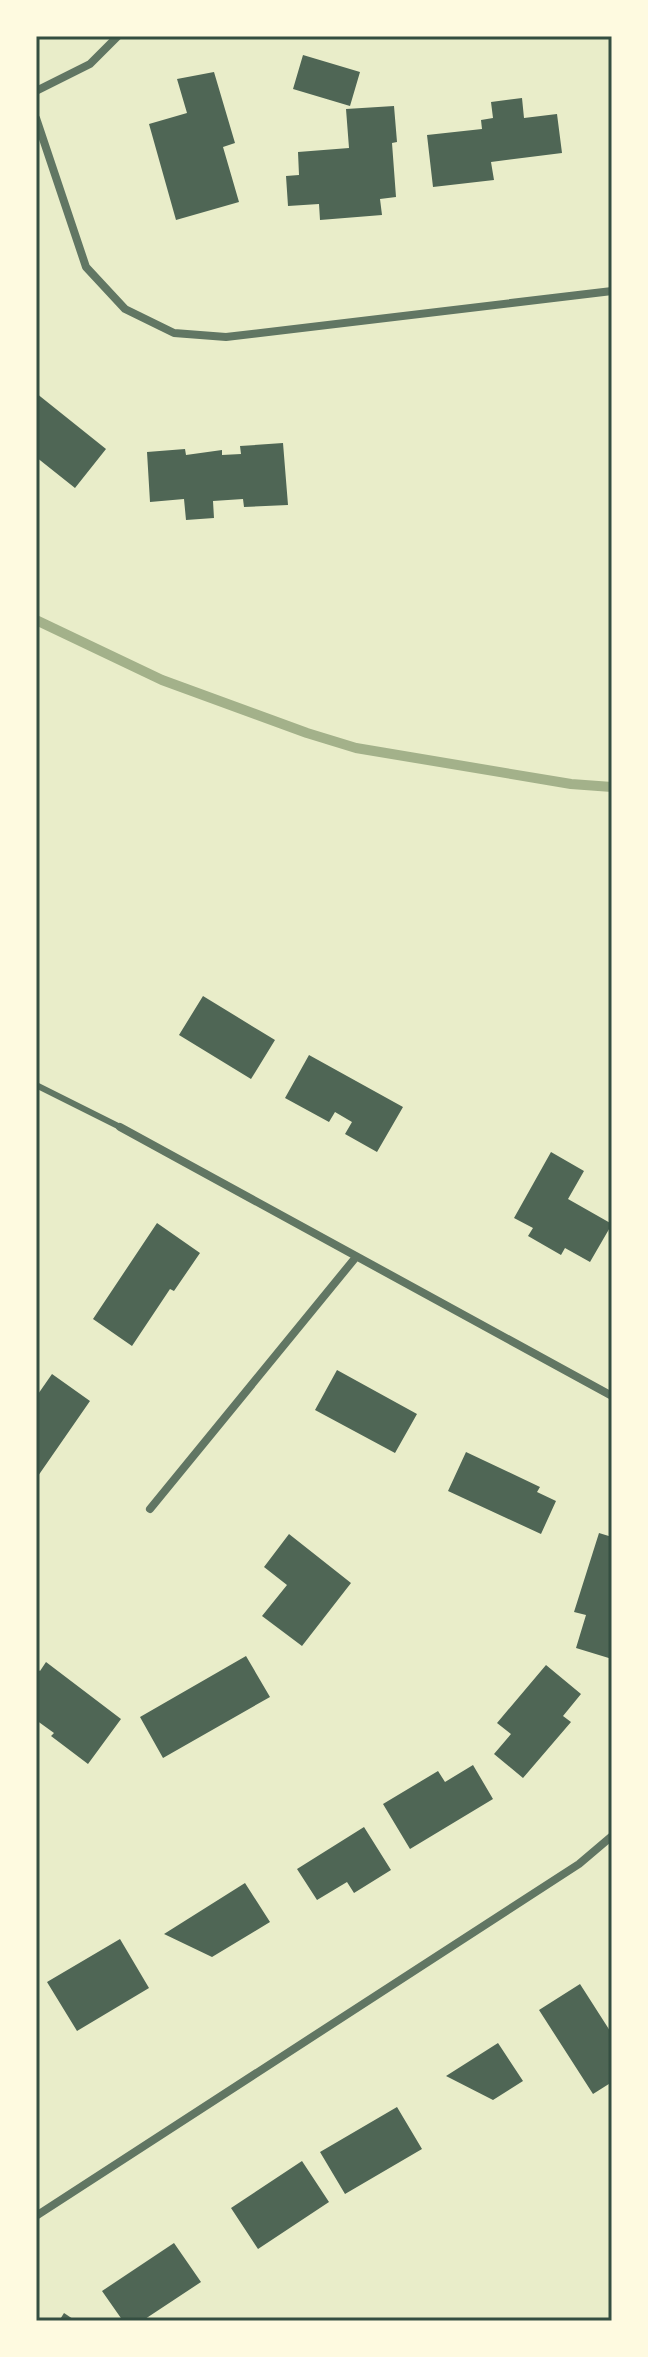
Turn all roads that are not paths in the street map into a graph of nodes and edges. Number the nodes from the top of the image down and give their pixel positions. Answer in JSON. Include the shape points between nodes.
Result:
{"nodes":[{"id":1,"x":118,"y":36,"type":"edge"},
{"id":2,"x":36,"y":91,"type":"edge"},
{"id":3,"x":36,"y":118,"type":"edge"},
{"id":4,"x":612,"y":291,"type":"edge"},
{"id":5,"x":36,"y":1085,"type":"edge"},
{"id":6,"x":120,"y":1127,"type":"joint"},
{"id":7,"x":356,"y":1257,"type":"junction"},
{"id":8,"x":612,"y":1396,"type":"edge"},
{"id":9,"x":150,"y":1509,"type":"dead end"},
{"id":10,"x":612,"y":1836,"type":"edge"},
{"id":11,"x":36,"y":2216,"type":"edge"}],
"edges":[{"from":1,"to":2,"type":"street","via":[[90,64]]},
{"from":3,"to":4,"type":"street","via":[[86,267],[125,309],[174,333],[226,337]]},
{"from":5,"to":6,"type":"lane"},
{"from":6,"to":7,"type":"street"},
{"from":7,"to":8,"type":"street"},
{"from":7,"to":9,"type":"street"},
{"from":10,"to":11,"type":"street","via":[[579,1864]]}]}
